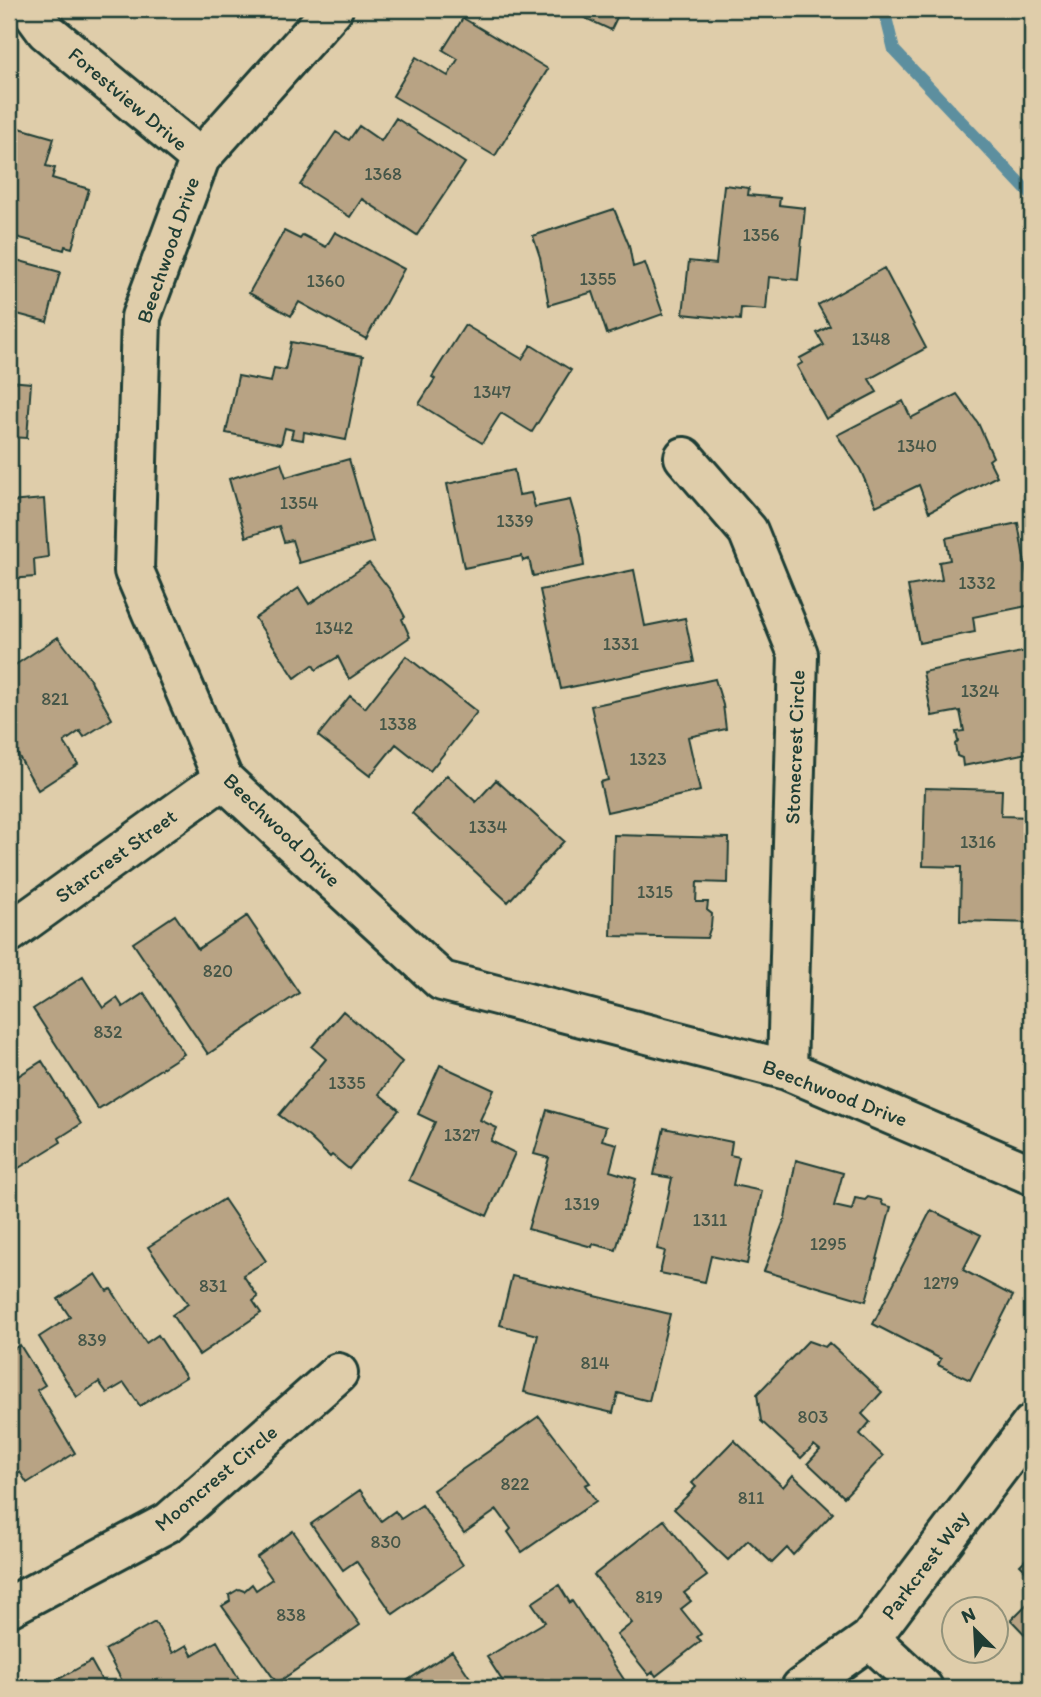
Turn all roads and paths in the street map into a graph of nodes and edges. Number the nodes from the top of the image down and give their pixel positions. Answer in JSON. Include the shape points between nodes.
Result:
{"nodes":[{"id":1,"x":30,"y":9,"type":"edge"},
{"id":2,"x":333,"y":9,"type":"edge"},
{"id":3,"x":200,"y":158,"type":"junction"},
{"id":4,"x":684,"y":457,"type":"dead end"},
{"id":5,"x":223,"y":779,"type":"junction"},
{"id":6,"x":9,"y":933,"type":"edge"},
{"id":7,"x":786,"y":1070,"type":"junction"},
{"id":8,"x":1032,"y":1175,"type":"edge"},
{"id":9,"x":338,"y":1373,"type":"dead end"},
{"id":10,"x":1032,"y":1424,"type":"edge"},
{"id":11,"x":9,"y":1607,"type":"edge"},
{"id":12,"x":870,"y":1639,"type":"junction"},
{"id":13,"x":801,"y":1688,"type":"edge"},
{"id":14,"x":923,"y":1688,"type":"edge"}],
"edges":[{"from":1,"to":3,"type":"street","name":"Forestview Drive","via":[[46,31]]},
{"from":2,"to":3,"type":"street","name":"Beechwood Drive"},
{"from":3,"to":5,"type":"street","name":"Beechwood Drive","via":[[141,317],[134,571]]},
{"from":4,"to":7,"type":"street","name":"Stonecrest Circle","via":[[748,531],[798,654]]},
{"from":5,"to":6,"type":"street","name":"Starcrest Street"},
{"from":5,"to":7,"type":"street","name":"Beechwood Drive","via":[[442,981]]},
{"from":7,"to":8,"type":"street","name":"Beechwood Drive"},
{"from":9,"to":11,"type":"street","name":"Mooncrest Circle","via":[[169,1522]]},
{"from":10,"to":12,"type":"street","name":"Parkcrest Way"},
{"from":12,"to":13,"type":"street","name":"Parkcrest Way"},
{"from":12,"to":14,"type":"street"}]}
